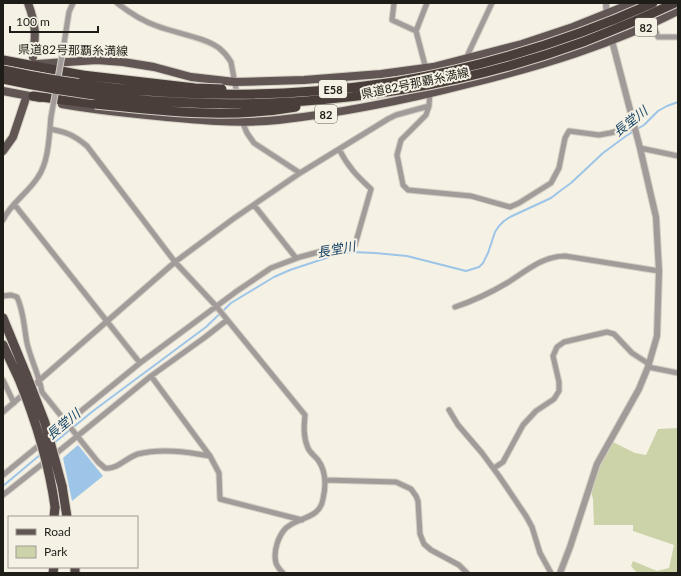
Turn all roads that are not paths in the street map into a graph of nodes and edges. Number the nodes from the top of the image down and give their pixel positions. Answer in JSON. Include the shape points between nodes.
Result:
{"nodes":[{"id":1,"x":28,"y":3,"type":"edge"},
{"id":2,"x":73,"y":3,"type":"edge"},
{"id":3,"x":117,"y":3,"type":"edge"},
{"id":4,"x":394,"y":3,"type":"edge"},
{"id":5,"x":427,"y":3,"type":"edge"},
{"id":6,"x":492,"y":3,"type":"edge"},
{"id":7,"x":606,"y":3,"type":"edge"},
{"id":8,"x":633,"y":3,"type":"edge"},
{"id":9,"x":652,"y":3,"type":"edge"},
{"id":10,"x":675,"y":3,"type":"edge"},
{"id":11,"x":678,"y":11,"type":"edge"},
{"id":12,"x":606,"y":14,"type":"junction"},
{"id":13,"x":653,"y":24,"type":"junction"},
{"id":14,"x":416,"y":31,"type":"junction"},
{"id":15,"x":678,"y":37,"type":"edge"},
{"id":16,"x":612,"y":41,"type":"junction"},
{"id":17,"x":33,"y":57,"type":"dead end"},
{"id":18,"x":467,"y":59,"type":"junction"},
{"id":19,"x":3,"y":60,"type":"edge"},
{"id":20,"x":426,"y":68,"type":"junction"},
{"id":21,"x":3,"y":70,"type":"edge"},
{"id":22,"x":3,"y":79,"type":"edge"},
{"id":23,"x":235,"y":82,"type":"junction"},
{"id":24,"x":344,"y":88,"type":"junction"},
{"id":25,"x":3,"y":91,"type":"edge"},
{"id":26,"x":431,"y":93,"type":"junction"},
{"id":27,"x":33,"y":96,"type":"junction"},
{"id":28,"x":348,"y":97,"type":"junction"},
{"id":29,"x":25,"y":101,"type":"dead end"},
{"id":30,"x":430,"y":106,"type":"junction"},
{"id":31,"x":242,"y":122,"type":"junction"},
{"id":32,"x":634,"y":127,"type":"junction"},
{"id":33,"x":50,"y":129,"type":"junction"},
{"id":34,"x":640,"y":148,"type":"junction"},
{"id":35,"x":339,"y":149,"type":"junction"},
{"id":36,"x":3,"y":151,"type":"edge"},
{"id":37,"x":678,"y":156,"type":"edge"},
{"id":38,"x":300,"y":173,"type":"junction"},
{"id":39,"x":14,"y":204,"type":"junction"},
{"id":40,"x":254,"y":205,"type":"junction"},
{"id":41,"x":3,"y":220,"type":"edge"},
{"id":42,"x":296,"y":258,"type":"junction"},
{"id":43,"x":175,"y":262,"type":"junction"},
{"id":44,"x":659,"y":271,"type":"junction"},
{"id":45,"x":3,"y":296,"type":"edge"},
{"id":46,"x":216,"y":306,"type":"junction"},
{"id":47,"x":455,"y":307,"type":"dead end"},
{"id":48,"x":3,"y":318,"type":"edge"},
{"id":49,"x":227,"y":320,"type":"junction"},
{"id":50,"x":107,"y":322,"type":"junction"},
{"id":51,"x":3,"y":344,"type":"edge"},
{"id":52,"x":140,"y":363,"type":"junction"},
{"id":53,"x":649,"y":366,"type":"junction"},
{"id":54,"x":678,"y":373,"type":"edge"},
{"id":55,"x":22,"y":376,"type":"junction"},
{"id":56,"x":151,"y":376,"type":"junction"},
{"id":57,"x":3,"y":380,"type":"edge"},
{"id":58,"x":40,"y":381,"type":"junction"},
{"id":59,"x":14,"y":403,"type":"junction"},
{"id":60,"x":449,"y":410,"type":"dead end"},
{"id":61,"x":3,"y":412,"type":"edge"},
{"id":62,"x":67,"y":422,"type":"junction"},
{"id":63,"x":78,"y":436,"type":"junction"},
{"id":64,"x":210,"y":456,"type":"junction"},
{"id":65,"x":494,"y":468,"type":"junction"},
{"id":66,"x":3,"y":475,"type":"edge"},
{"id":67,"x":326,"y":480,"type":"junction"},
{"id":68,"x":3,"y":495,"type":"edge"},
{"id":69,"x":55,"y":516,"type":"edge"},
{"id":70,"x":67,"y":516,"type":"edge"},
{"id":71,"x":302,"y":520,"type":"junction"},
{"id":72,"x":283,"y":573,"type":"edge"},
{"id":73,"x":467,"y":573,"type":"edge"},
{"id":74,"x":551,"y":573,"type":"edge"},
{"id":75,"x":560,"y":573,"type":"edge"}],
"edges":[{"from":1,"to":17,"type":"main road","name":"県道82号那覇糸満線","via":[[35,25]]},
{"from":2,"to":33,"type":"street","bridge":true,"via":[[62,50]]},
{"from":3,"to":23,"type":"street","via":[[135,17],[219,48],[231,62]]},
{"from":4,"to":14,"type":"street","via":[[392,20]]},
{"from":5,"to":14,"type":"street"},
{"from":6,"to":18,"type":"street"},
{"from":7,"to":12,"type":"street"},
{"from":8,"to":12,"type":"main road","name":"県道82号那覇糸満線","number":"82"},
{"from":9,"to":24,"type":"highway","number":"E58","bridge":true,"via":[[578,34],[486,62],[394,82]]},
{"from":10,"to":28,"type":"highway","number":"E58","bridge":true,"via":[[632,23],[530,59],[441,82]]},
{"from":11,"to":13,"type":"main road","name":"県道82号那覇糸満線","number":"82"},
{"from":12,"to":16,"type":"street"},
{"from":12,"to":18,"type":"main road","name":"県道82号那覇糸満線","number":"82","via":[[522,44]]},
{"from":13,"to":15,"type":"street","via":[[658,37]]},
{"from":13,"to":16,"type":"main road","name":"県道82号那覇糸満線","number":"82"},
{"from":14,"to":20,"type":"street"},
{"from":16,"to":26,"type":"main road","name":"県道82号那覇糸満線","number":"82","via":[[510,74]]},
{"from":16,"to":32,"type":"street"},
{"from":18,"to":20,"type":"main road","name":"県道82号那覇糸満線","number":"82"},
{"from":19,"to":23,"type":"main road","name":"県道82号那覇糸満線","number":"82","via":[[48,64],[96,60],[123,62],[191,77]]},
{"from":19,"to":24,"type":"highway","bridge":true,"via":[[82,75],[195,88]]},
{"from":20,"to":23,"type":"main road","name":"県道82号那覇糸満線","number":"82","via":[[304,80]]},
{"from":20,"to":26,"type":"street"},
{"from":21,"to":24,"type":"highway","number":"E58","bridge":true,"via":[[80,84],[172,94],[248,95]]},
{"from":22,"to":28,"type":"highway","number":"E58","bridge":true,"via":[[130,99],[180,102],[284,103]]},
{"from":23,"to":31,"type":"street"},
{"from":25,"to":27,"type":"main road","name":"県道82号那覇糸満線","number":"82"},
{"from":26,"to":30,"type":"street"},
{"from":26,"to":31,"type":"main road","name":"県道82号那覇糸満線","number":"82","via":[[336,113]]},
{"from":27,"to":28,"type":"highway","bridge":true,"via":[[184,113],[225,114],[293,108]]},
{"from":27,"to":31,"type":"main road","name":"県道82号那覇糸満線","number":"82","via":[[95,110]]},
{"from":29,"to":36,"type":"main road","via":[[13,137]]},
{"from":30,"to":32,"type":"street","via":[[426,115],[401,140],[397,155],[403,185],[408,190],[471,196],[510,207],[551,183],[559,168],[565,138],[569,131],[599,135]]},
{"from":30,"to":35,"type":"street","via":[[396,115]]},
{"from":31,"to":38,"type":"street","via":[[254,143]]},
{"from":32,"to":34,"type":"street"},
{"from":33,"to":39,"type":"street","via":[[41,171]]},
{"from":33,"to":43,"type":"street","via":[[64,132],[87,146]]},
{"from":34,"to":37,"type":"street"},
{"from":34,"to":44,"type":"street","via":[[656,217]]},
{"from":35,"to":38,"type":"street"},
{"from":35,"to":42,"type":"street","via":[[346,163],[371,189],[355,245],[351,248],[330,249]]},
{"from":38,"to":40,"type":"street"},
{"from":39,"to":41,"type":"street"},
{"from":39,"to":50,"type":"street"},
{"from":40,"to":42,"type":"street"},
{"from":40,"to":43,"type":"street"},
{"from":42,"to":46,"type":"street","via":[[271,268]]},
{"from":43,"to":46,"type":"street"},
{"from":43,"to":50,"type":"street"},
{"from":44,"to":47,"type":"street","via":[[555,256],[506,284]]},
{"from":44,"to":53,"type":"street","via":[[657,336]]},
{"from":45,"to":58,"type":"street","via":[[17,297],[22,306],[27,344]]},
{"from":46,"to":49,"type":"street"},
{"from":46,"to":52,"type":"street"},
{"from":48,"to":55,"type":"highway"},
{"from":49,"to":56,"type":"street"},
{"from":49,"to":67,"type":"street","via":[[305,415],[304,429],[308,448],[319,462]]},
{"from":50,"to":52,"type":"street"},
{"from":50,"to":58,"type":"street"},
{"from":51,"to":55,"type":"highway"},
{"from":52,"to":62,"type":"street"},
{"from":53,"to":54,"type":"street"},
{"from":53,"to":65,"type":"street","via":[[614,334],[607,332],[564,342],[557,347],[553,356],[559,391],[554,399],[536,411],[523,426],[503,462]]},
{"from":53,"to":75,"type":"street","via":[[597,464]]},
{"from":55,"to":69,"type":"highway","bridge":true,"via":[[53,488]]},
{"from":55,"to":70,"type":"highway","bridge":true,"via":[[45,423],[62,486]]},
{"from":56,"to":63,"type":"street"},
{"from":56,"to":64,"type":"street"},
{"from":57,"to":59,"type":"street"},
{"from":58,"to":59,"type":"street"},
{"from":58,"to":62,"type":"street","via":[[42,392]]},
{"from":59,"to":61,"type":"street"},
{"from":60,"to":65,"type":"street","via":[[458,425]]},
{"from":62,"to":63,"type":"street"},
{"from":62,"to":66,"type":"street"},
{"from":63,"to":64,"type":"street","via":[[105,468],[112,468],[140,453],[185,452]]},
{"from":63,"to":68,"type":"street"},
{"from":64,"to":71,"type":"street","via":[[218,473],[220,499]]},
{"from":65,"to":74,"type":"street","via":[[532,527],[540,553]]},
{"from":67,"to":71,"type":"street","via":[[324,499],[318,509]]},
{"from":67,"to":73,"type":"street","via":[[396,482],[411,489],[418,501],[420,534],[424,544]]},
{"from":71,"to":72,"type":"street","via":[[286,528],[279,540],[275,552],[276,564]]}]}
